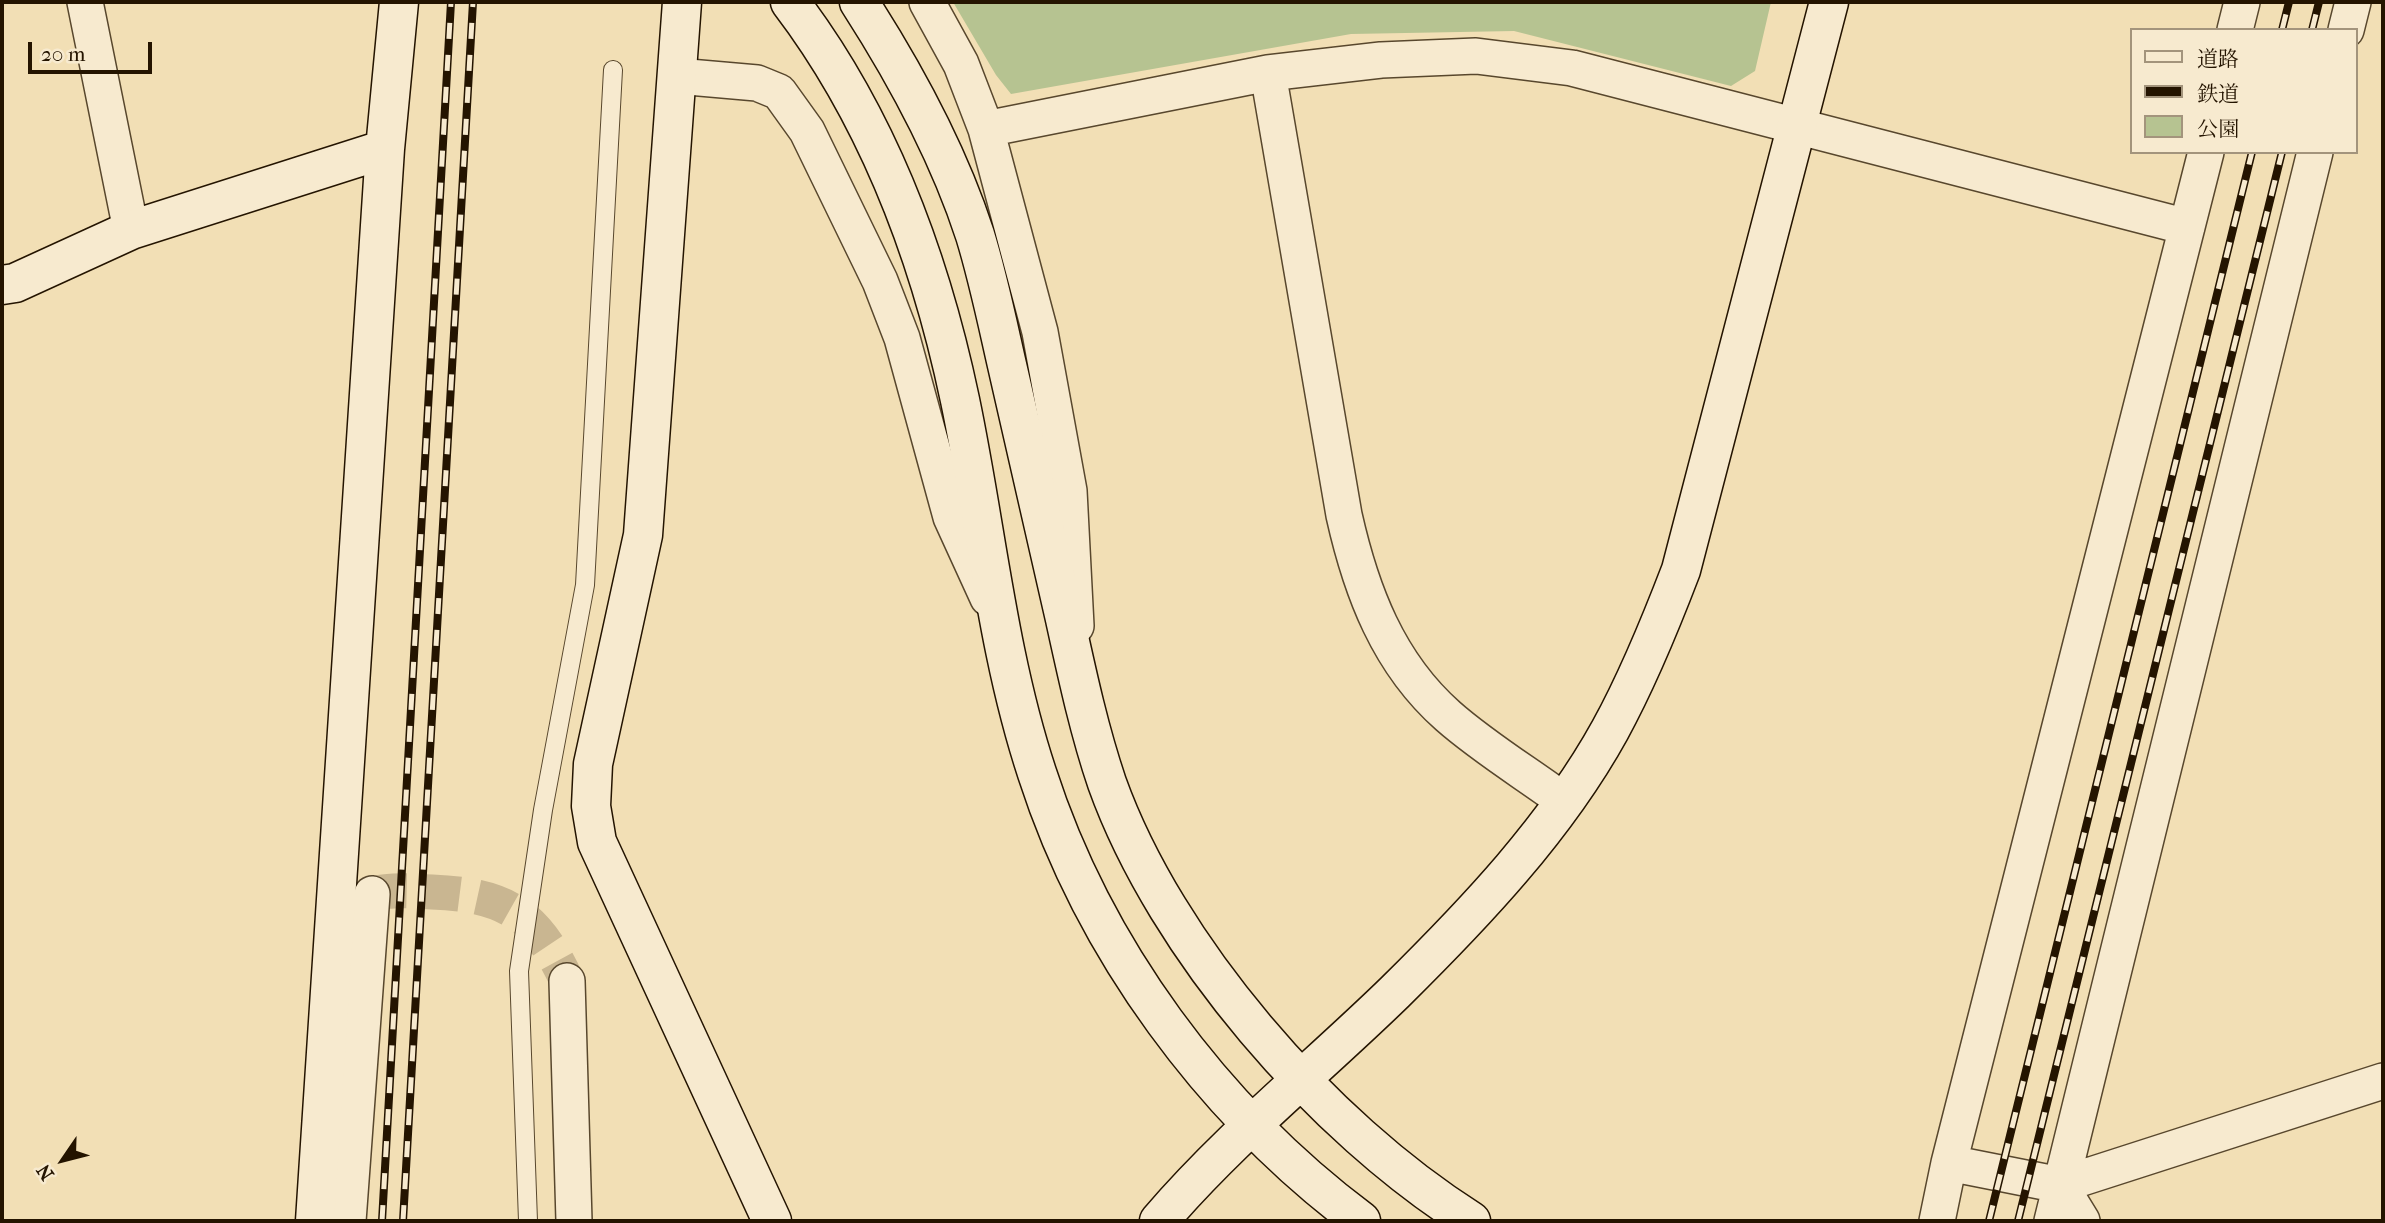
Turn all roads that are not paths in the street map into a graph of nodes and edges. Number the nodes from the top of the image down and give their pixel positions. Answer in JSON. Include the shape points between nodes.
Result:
{"nodes":[{"id":1,"x":85,"y":2,"type":"edge"},
{"id":2,"x":398,"y":2,"type":"edge"},
{"id":3,"x":681,"y":2,"type":"edge"},
{"id":4,"x":790,"y":2,"type":"edge"},
{"id":5,"x":859,"y":2,"type":"edge"},
{"id":6,"x":927,"y":2,"type":"edge"},
{"id":7,"x":1829,"y":2,"type":"edge"},
{"id":8,"x":2242,"y":2,"type":"edge"},
{"id":9,"x":2353,"y":2,"type":"edge"},
{"id":10,"x":2236,"y":28,"type":"edge"},
{"id":11,"x":2346,"y":28,"type":"edge"},
{"id":12,"x":613,"y":70,"type":"dead end"},
{"id":13,"x":1268,"y":73,"type":"junction"},
{"id":14,"x":677,"y":76,"type":"junction"},
{"id":15,"x":1798,"y":126,"type":"junction"},
{"id":16,"x":986,"y":130,"type":"junction"},
{"id":17,"x":385,"y":149,"type":"junction"},
{"id":18,"x":2206,"y":154,"type":"edge"},
{"id":19,"x":2315,"y":154,"type":"edge"},
{"id":20,"x":2187,"y":228,"type":"junction"},
{"id":21,"x":131,"y":230,"type":"junction"},
{"id":22,"x":2,"y":285,"type":"edge"},
{"id":23,"x":999,"y":624,"type":"junction"},
{"id":24,"x":1076,"y":669,"type":"junction"},
{"id":25,"x":1564,"y":801,"type":"junction"},
{"id":26,"x":372,"y":894,"type":"dead end"},
{"id":27,"x":567,"y":981,"type":"tunnel mouth"},
{"id":28,"x":1301,"y":1078,"type":"junction"},
{"id":29,"x":2383,"y":1081,"type":"edge"},
{"id":30,"x":1251,"y":1124,"type":"junction"},
{"id":31,"x":1949,"y":1163,"type":"junction"},
{"id":32,"x":2060,"y":1185,"type":"junction"},
{"id":33,"x":315,"y":1221,"type":"edge"},
{"id":34,"x":348,"y":1221,"type":"edge"},
{"id":35,"x":528,"y":1221,"type":"edge"},
{"id":36,"x":574,"y":1221,"type":"edge"},
{"id":37,"x":772,"y":1221,"type":"edge"},
{"id":38,"x":1159,"y":1221,"type":"edge"},
{"id":39,"x":1361,"y":1221,"type":"edge"},
{"id":40,"x":1471,"y":1221,"type":"edge"},
{"id":41,"x":1937,"y":1221,"type":"edge"},
{"id":42,"x":2052,"y":1221,"type":"edge"},
{"id":43,"x":2082,"y":1221,"type":"edge"}],
"edges":[{"from":1,"to":21,"type":"street"},
{"from":2,"to":17,"type":"street"},
{"from":3,"to":14,"type":"street"},
{"from":4,"to":23,"type":"street","via":[[871,132],[922,255],[960,402]]},
{"from":5,"to":24,"type":"street","via":[[919,101],[975,235]]},
{"from":6,"to":16,"type":"street","via":[[961,64]]},
{"from":7,"to":15,"type":"street"},
{"from":8,"to":10,"type":"street"},
{"from":9,"to":11,"type":"street"},
{"from":12,"to":35,"type":"lane","via":[[585,585],[519,971]]},
{"from":13,"to":15,"type":"street","via":[[1476,55],[1572,68]]},
{"from":13,"to":16,"type":"street"},
{"from":13,"to":25,"type":"street","via":[[1357,574],[1407,671],[1439,707]]},
{"from":14,"to":23,"type":"street","via":[[757,83],[779,92],[807,131],[889,304],[920,397],[951,517]]},
{"from":14,"to":37,"type":"street","via":[[643,535],[593,764],[591,806],[597,842]]},
{"from":15,"to":20,"type":"street"},
{"from":15,"to":25,"type":"street","via":[[1681,570],[1648,655],[1615,721]]},
{"from":16,"to":24,"type":"street","via":[[1040,332],[1069,491],[1076,575]]},
{"from":17,"to":21,"type":"street"},
{"from":17,"to":33,"type":"street"},
{"from":18,"to":20,"type":"street"},
{"from":19,"to":32,"type":"street"},
{"from":20,"to":31,"type":"street"},
{"from":21,"to":22,"type":"street"},
{"from":23,"to":30,"type":"street","via":[[1036,772],[1091,903],[1174,1031]]},
{"from":24,"to":28,"type":"street","via":[[1107,782],[1158,891],[1226,989]]},
{"from":25,"to":28,"type":"street","via":[[1457,928]]},
{"from":26,"to":34,"type":"street"},
{"from":27,"to":36,"type":"street"},
{"from":28,"to":30,"type":"street"},
{"from":28,"to":40,"type":"street","via":[[1400,1170]]},
{"from":29,"to":32,"type":"street"},
{"from":30,"to":38,"type":"street"},
{"from":30,"to":39,"type":"street","via":[[1300,1172]]},
{"from":31,"to":32,"type":"street"},
{"from":31,"to":41,"type":"street"},
{"from":32,"to":42,"type":"street"},
{"from":32,"to":43,"type":"street"}]}
